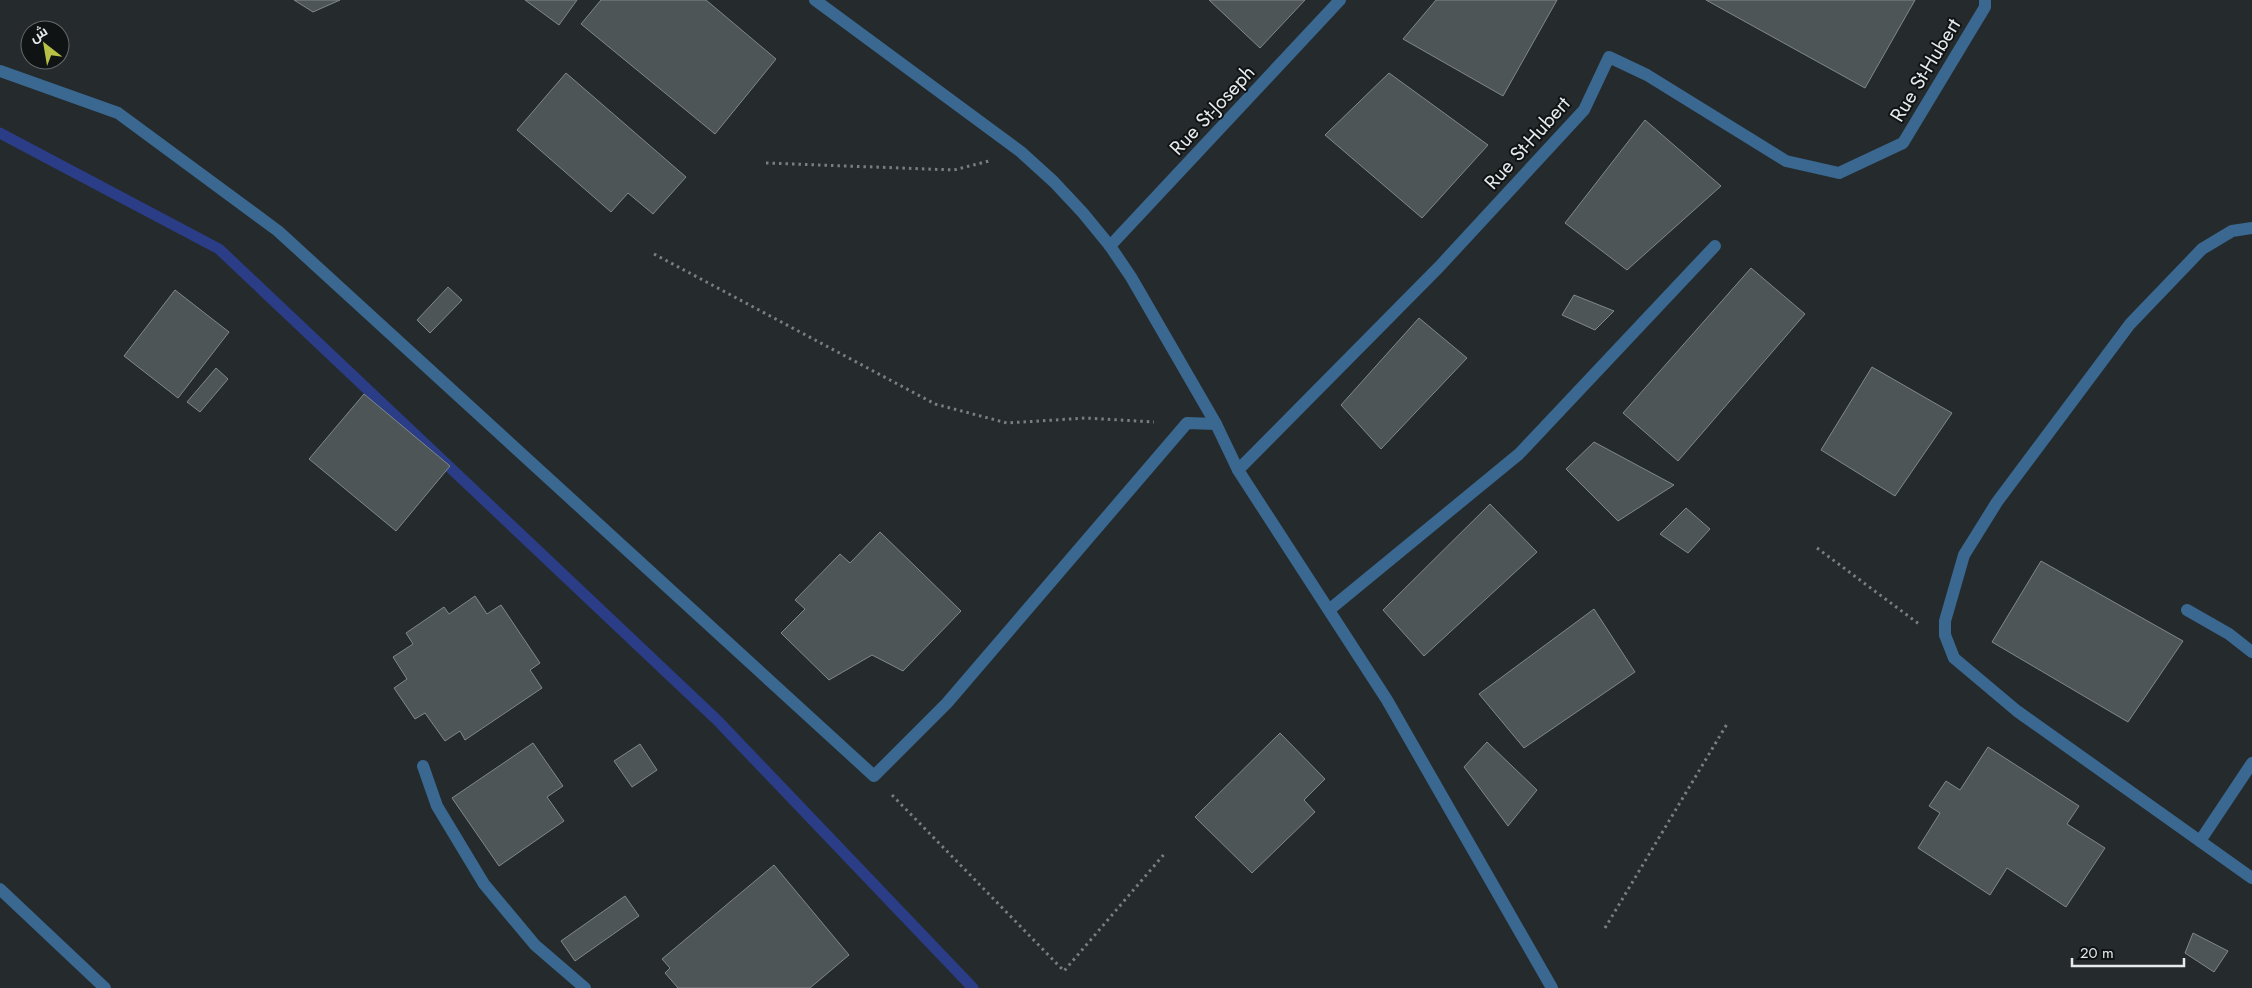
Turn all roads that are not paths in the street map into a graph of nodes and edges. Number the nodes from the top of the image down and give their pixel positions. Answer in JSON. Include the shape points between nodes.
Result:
{"nodes":[{"id":1,"x":815,"y":0,"type":"edge"},
{"id":2,"x":1340,"y":0,"type":"edge"},
{"id":3,"x":1986,"y":0,"type":"edge"},
{"id":4,"x":0,"y":71,"type":"edge"},
{"id":5,"x":2252,"y":228,"type":"edge"},
{"id":6,"x":1110,"y":246,"type":"junction"},
{"id":7,"x":1715,"y":246,"type":"dead end"},
{"id":8,"x":1216,"y":424,"type":"junction"},
{"id":9,"x":1238,"y":470,"type":"junction"},
{"id":10,"x":1329,"y":610,"type":"junction"},
{"id":11,"x":2187,"y":610,"type":"dead end"},
{"id":12,"x":2252,"y":652,"type":"edge"},
{"id":13,"x":2252,"y":763,"type":"edge"},
{"id":14,"x":423,"y":766,"type":"dead end"},
{"id":15,"x":2200,"y":841,"type":"junction"},
{"id":16,"x":2252,"y":878,"type":"edge"},
{"id":17,"x":0,"y":890,"type":"edge"},
{"id":18,"x":105,"y":988,"type":"edge"},
{"id":19,"x":585,"y":988,"type":"edge"},
{"id":20,"x":1552,"y":988,"type":"edge"}],
"edges":[{"from":1,"to":6,"type":"street","via":[[1021,152],[1083,212]]},
{"from":2,"to":6,"type":"street","name":"Rue St-Joseph"},
{"from":3,"to":9,"type":"street","name":"Rue St-Hubert","via":[[1985,7],[1903,143],[1839,173],[1786,160],[1647,75],[1609,57],[1584,110],[1439,267]]},
{"from":4,"to":8,"type":"street","via":[[118,113],[278,231],[874,776],[947,703],[1187,423]]},
{"from":5,"to":15,"type":"street","via":[[2232,231],[2202,249],[2130,324],[1997,502],[1964,554],[1945,621],[1945,635],[1954,658],[2017,711]]},
{"from":6,"to":8,"type":"street"},
{"from":7,"to":10,"type":"street","via":[[1519,454]]},
{"from":8,"to":9,"type":"street"},
{"from":9,"to":10,"type":"street"},
{"from":10,"to":20,"type":"street","via":[[1387,700]]},
{"from":11,"to":12,"type":"street","via":[[2229,634]]},
{"from":13,"to":15,"type":"street"},
{"from":14,"to":19,"type":"street","via":[[436,806],[484,884],[535,946]]},
{"from":15,"to":16,"type":"street"},
{"from":17,"to":18,"type":"street"}]}
